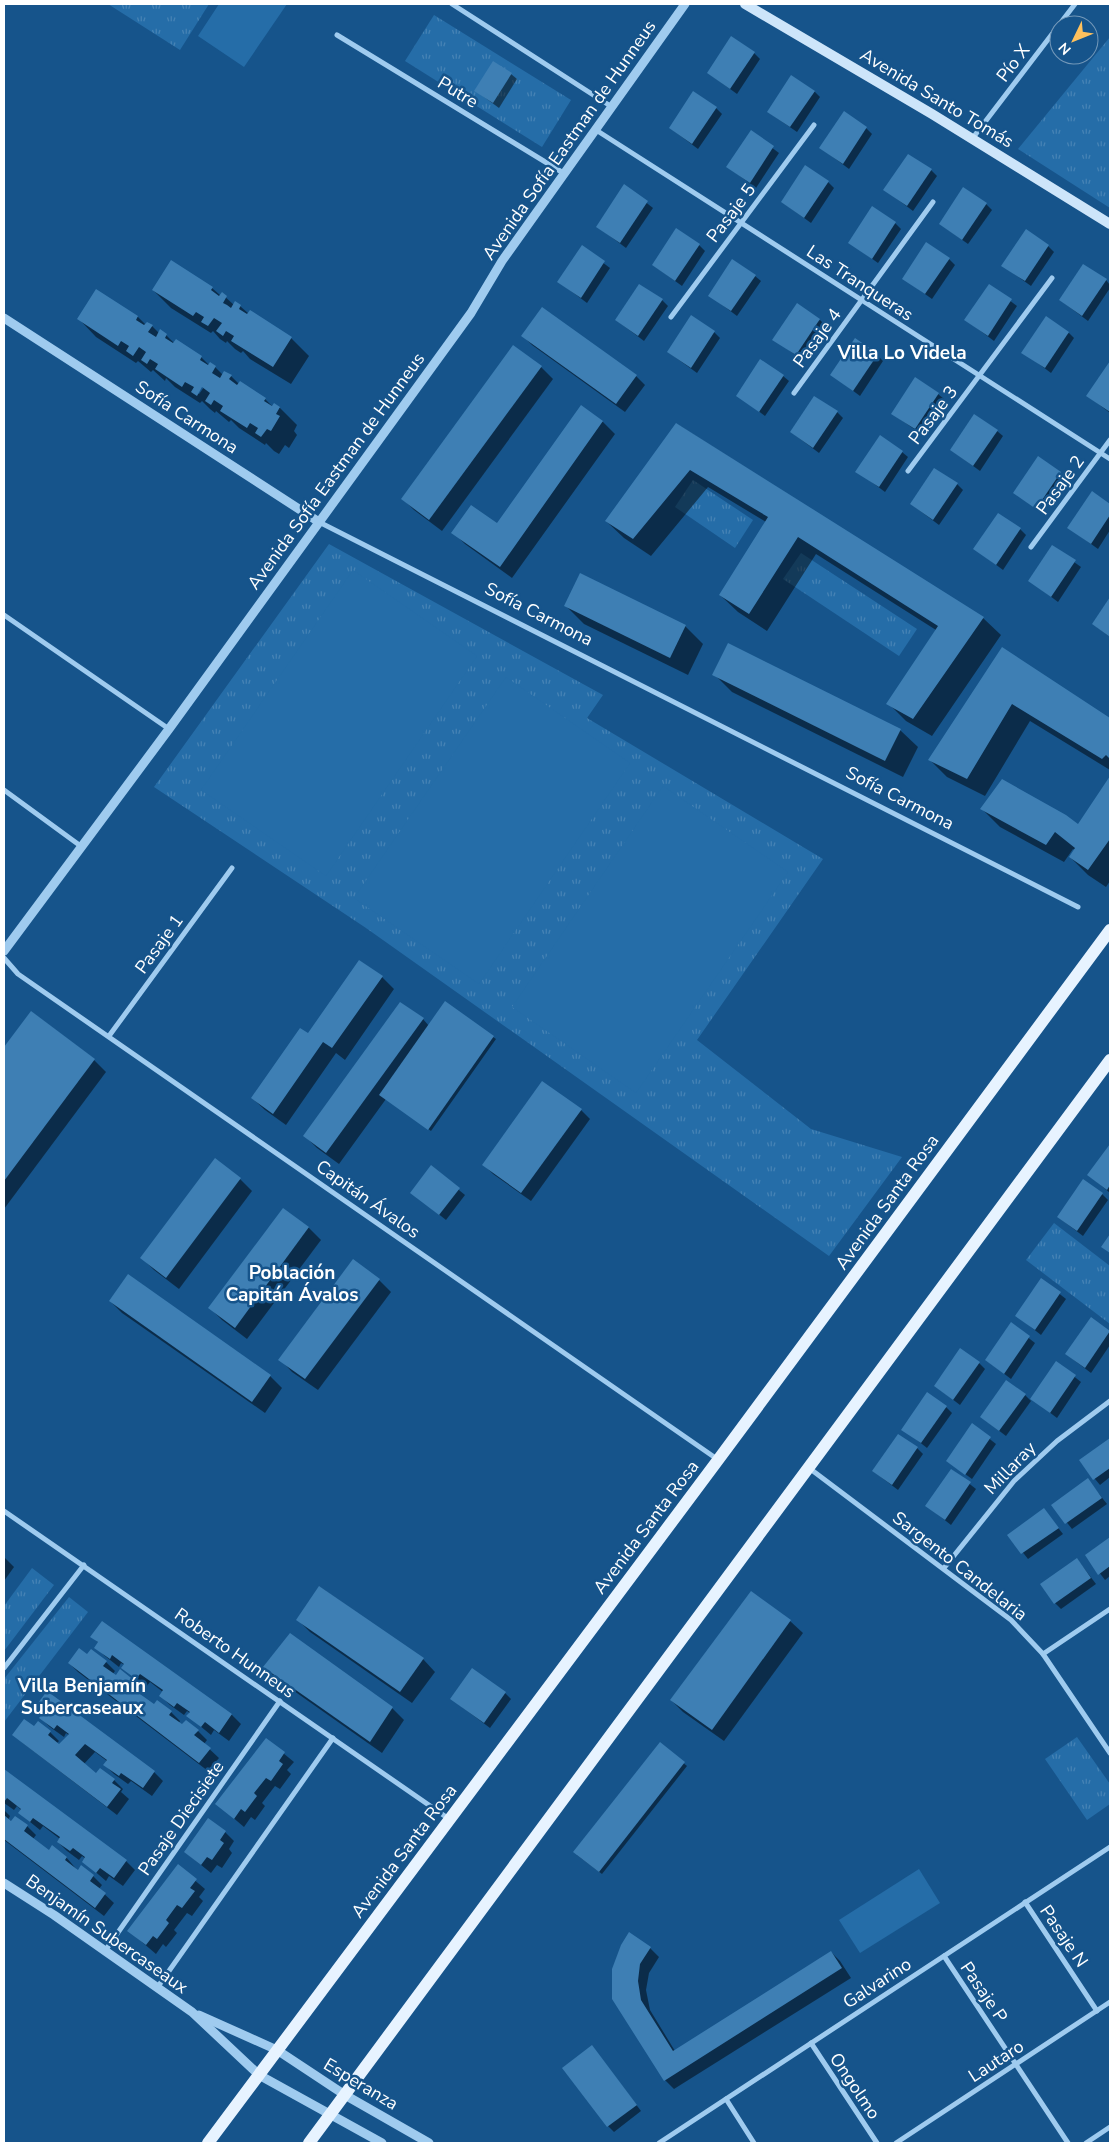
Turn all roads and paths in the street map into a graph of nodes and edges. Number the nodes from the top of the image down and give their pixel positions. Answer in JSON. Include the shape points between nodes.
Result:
{"nodes":[{"id":1,"x":452,"y":4,"type":"edge"},
{"id":2,"x":685,"y":4,"type":"edge"},
{"id":3,"x":745,"y":4,"type":"edge"},
{"id":4,"x":1075,"y":4,"type":"edge"},
{"id":5,"x":337,"y":34,"type":"dead end"},
{"id":6,"x":612,"y":107,"type":"junction"},
{"id":7,"x":814,"y":125,"type":"dead end"},
{"id":8,"x":596,"y":130,"type":"junction"},
{"id":9,"x":972,"y":138,"type":"junction"},
{"id":10,"x":565,"y":174,"type":"junction"},
{"id":11,"x":934,"y":202,"type":"dead end"},
{"id":12,"x":741,"y":223,"type":"junction"},
{"id":13,"x":1110,"y":224,"type":"edge"},
{"id":14,"x":1052,"y":278,"type":"dead end"},
{"id":15,"x":862,"y":300,"type":"junction"},
{"id":16,"x":671,"y":317,"type":"dead end"},
{"id":17,"x":4,"y":318,"type":"edge"},
{"id":18,"x":979,"y":376,"type":"junction"},
{"id":19,"x":794,"y":393,"type":"dead end"},
{"id":20,"x":1110,"y":440,"type":"edge"},
{"id":21,"x":1100,"y":453,"type":"junction"},
{"id":22,"x":1110,"y":459,"type":"edge"},
{"id":23,"x":908,"y":471,"type":"dead end"},
{"id":24,"x":319,"y":522,"type":"junction"},
{"id":25,"x":1031,"y":547,"type":"dead end"},
{"id":26,"x":4,"y":615,"type":"edge"},
{"id":27,"x":169,"y":728,"type":"junction"},
{"id":28,"x":4,"y":790,"type":"edge"},
{"id":29,"x":82,"y":846,"type":"junction"},
{"id":30,"x":232,"y":868,"type":"dead end"},
{"id":31,"x":1078,"y":907,"type":"dead end"},
{"id":32,"x":1110,"y":930,"type":"edge"},
{"id":33,"x":4,"y":951,"type":"edge"},
{"id":34,"x":4,"y":958,"type":"edge"},
{"id":35,"x":109,"y":1036,"type":"junction"},
{"id":36,"x":1110,"y":1060,"type":"edge"},
{"id":37,"x":1110,"y":1402,"type":"edge"},
{"id":38,"x":718,"y":1460,"type":"junction"},
{"id":39,"x":808,"y":1468,"type":"junction"},
{"id":40,"x":4,"y":1511,"type":"edge"},
{"id":41,"x":84,"y":1565,"type":"junction"},
{"id":42,"x":944,"y":1568,"type":"junction"},
{"id":43,"x":1110,"y":1609,"type":"edge"},
{"id":44,"x":1043,"y":1654,"type":"junction"},
{"id":45,"x":4,"y":1668,"type":"edge"},
{"id":46,"x":280,"y":1701,"type":"junction"},
{"id":47,"x":333,"y":1738,"type":"junction"},
{"id":48,"x":1108,"y":1746,"type":"edge"},
{"id":49,"x":1110,"y":1753,"type":"edge"},
{"id":50,"x":450,"y":1820,"type":"junction"},
{"id":51,"x":1110,"y":1846,"type":"edge"},
{"id":52,"x":4,"y":1883,"type":"edge"},
{"id":53,"x":1025,"y":1902,"type":"junction"},
{"id":54,"x":105,"y":1951,"type":"junction"},
{"id":55,"x":944,"y":1956,"type":"junction"},
{"id":56,"x":158,"y":1988,"type":"junction"},
{"id":57,"x":1110,"y":2002,"type":"edge"},
{"id":58,"x":1097,"y":2011,"type":"junction"},
{"id":59,"x":192,"y":2012,"type":"junction"},
{"id":60,"x":811,"y":2043,"type":"junction"},
{"id":61,"x":277,"y":2050,"type":"junction"},
{"id":62,"x":1016,"y":2064,"type":"junction"},
{"id":63,"x":259,"y":2075,"type":"junction"},
{"id":64,"x":345,"y":2095,"type":"junction"},
{"id":65,"x":726,"y":2100,"type":"junction"},
{"id":66,"x":331,"y":2114,"type":"junction"},
{"id":67,"x":1110,"y":2127,"type":"edge"},
{"id":68,"x":208,"y":2143,"type":"edge"},
{"id":69,"x":309,"y":2143,"type":"edge"},
{"id":70,"x":382,"y":2143,"type":"edge"},
{"id":71,"x":429,"y":2143,"type":"edge"},
{"id":72,"x":659,"y":2143,"type":"edge"},
{"id":73,"x":754,"y":2143,"type":"edge"},
{"id":74,"x":877,"y":2143,"type":"edge"},
{"id":75,"x":896,"y":2143,"type":"edge"},
{"id":76,"x":1068,"y":2143,"type":"edge"},
{"id":77,"x":1086,"y":2143,"type":"edge"}],
"edges":[{"from":1,"to":6,"type":"street"},
{"from":2,"to":6,"type":"street","name":"Avenida Sofía Eastman de Hunneus"},
{"from":3,"to":9,"type":"main road","name":"Avenida Santo Tomás"},
{"from":4,"to":9,"type":"street","name":"Pío X"},
{"from":5,"to":10,"type":"street","name":"Putre"},
{"from":6,"to":8,"type":"street","name":"Avenida Sofía Eastman de Hunneus"},
{"from":7,"to":12,"type":"street","name":"Pasaje 5"},
{"from":8,"to":10,"type":"street","name":"Avenida Sofía Eastman de Hunneus"},
{"from":8,"to":12,"type":"street","name":"Las Tranqueras"},
{"from":9,"to":13,"type":"main road","name":"Avenida Santo Tomás"},
{"from":10,"to":24,"type":"street","name":"Avenida Sofía Eastman de Hunneus","via":[[502,261],[470,314]]},
{"from":11,"to":15,"type":"street","name":"Pasaje 4"},
{"from":12,"to":15,"type":"street","name":"Las Tranqueras"},
{"from":12,"to":16,"type":"street","name":"Pasaje 5"},
{"from":14,"to":18,"type":"street","name":"Pasaje 3"},
{"from":15,"to":18,"type":"street","name":"Las Tranqueras"},
{"from":15,"to":19,"type":"street","name":"Pasaje 4"},
{"from":17,"to":24,"type":"street","name":"Sofía Carmona"},
{"from":18,"to":21,"type":"street","name":"Las Tranqueras"},
{"from":18,"to":23,"type":"street","name":"Pasaje 3"},
{"from":20,"to":21,"type":"street","name":"Pasaje 2"},
{"from":21,"to":22,"type":"street","name":"Las Tranqueras"},
{"from":21,"to":25,"type":"street","name":"Pasaje 2"},
{"from":24,"to":27,"type":"street","name":"Avenida Sofía Eastman de Hunneus"},
{"from":24,"to":31,"type":"street","name":"Sofía Carmona"},
{"from":26,"to":27,"type":"street"},
{"from":27,"to":29,"type":"street","name":"Avenida Sofía Eastman de Hunneus"},
{"from":28,"to":29,"type":"street"},
{"from":29,"to":33,"type":"street","name":"Avenida Sofía Eastman de Hunneus"},
{"from":30,"to":35,"type":"street","name":"Pasaje 1"},
{"from":32,"to":38,"type":"main road","name":"Avenida Santa Rosa"},
{"from":34,"to":35,"type":"street","name":"Capitán Ávalos","via":[[18,974]]},
{"from":35,"to":38,"type":"street","name":"Capitán Ávalos"},
{"from":36,"to":39,"type":"main road"},
{"from":37,"to":42,"type":"street","name":"Millaray","via":[[1058,1441],[1014,1481]]},
{"from":38,"to":50,"type":"main road","name":"Avenida Santa Rosa"},
{"from":39,"to":42,"type":"street","name":"Sargento Candelaria"},
{"from":39,"to":64,"type":"main road"},
{"from":40,"to":41,"type":"street","name":"Roberto Hunneus"},
{"from":41,"to":45,"type":"street"},
{"from":41,"to":46,"type":"street","name":"Roberto Hunneus"},
{"from":42,"to":44,"type":"street","name":"Sargento Candelaria","via":[[1011,1620]]},
{"from":43,"to":44,"type":"street"},
{"from":44,"to":48,"type":"street","name":"Sargento Candelaria"},
{"from":46,"to":47,"type":"street","name":"Roberto Hunneus"},
{"from":46,"to":54,"type":"street","name":"Pasaje Diecisiete"},
{"from":47,"to":50,"type":"street","name":"Roberto Hunneus"},
{"from":47,"to":56,"type":"street"},
{"from":48,"to":49,"type":"street","name":"Sargento Candelaria"},
{"from":50,"to":61,"type":"main road","name":"Avenida Santa Rosa"},
{"from":51,"to":53,"type":"street","name":"Galvarino"},
{"from":52,"to":54,"type":"street","name":"Benjamín Subercaseaux"},
{"from":53,"to":55,"type":"street","name":"Galvarino"},
{"from":53,"to":58,"type":"street","name":"Pasaje N"},
{"from":54,"to":56,"type":"street","name":"Benjamín Subercaseaux"},
{"from":55,"to":60,"type":"street","name":"Galvarino"},
{"from":55,"to":62,"type":"street","name":"Pasaje P"},
{"from":56,"to":59,"type":"street","name":"Benjamín Subercaseaux"},
{"from":57,"to":58,"type":"street","name":"Lautaro"},
{"from":58,"to":62,"type":"street","name":"Lautaro"},
{"from":59,"to":61,"type":"street","name":"Benjamín Subercaseaux"},
{"from":59,"to":63,"type":"street","name":"Benjamín Subercaseaux"},
{"from":60,"to":65,"type":"street","name":"Galvarino"},
{"from":60,"to":74,"type":"street","name":"Ongolmo"},
{"from":61,"to":63,"type":"main road","name":"Avenida Santa Rosa"},
{"from":61,"to":64,"type":"street","name":"Esperanza"},
{"from":62,"to":75,"type":"street","name":"Lautaro"},
{"from":62,"to":76,"type":"street","name":"Pasaje P"},
{"from":63,"to":66,"type":"street"},
{"from":63,"to":68,"type":"main road","name":"Avenida Santa Rosa"},
{"from":64,"to":66,"type":"main road"},
{"from":64,"to":71,"type":"street","name":"Esperanza"},
{"from":65,"to":72,"type":"street","name":"Galvarino"},
{"from":65,"to":73,"type":"street"},
{"from":66,"to":69,"type":"main road"},
{"from":66,"to":70,"type":"street"},
{"from":67,"to":77,"type":"street"}]}
